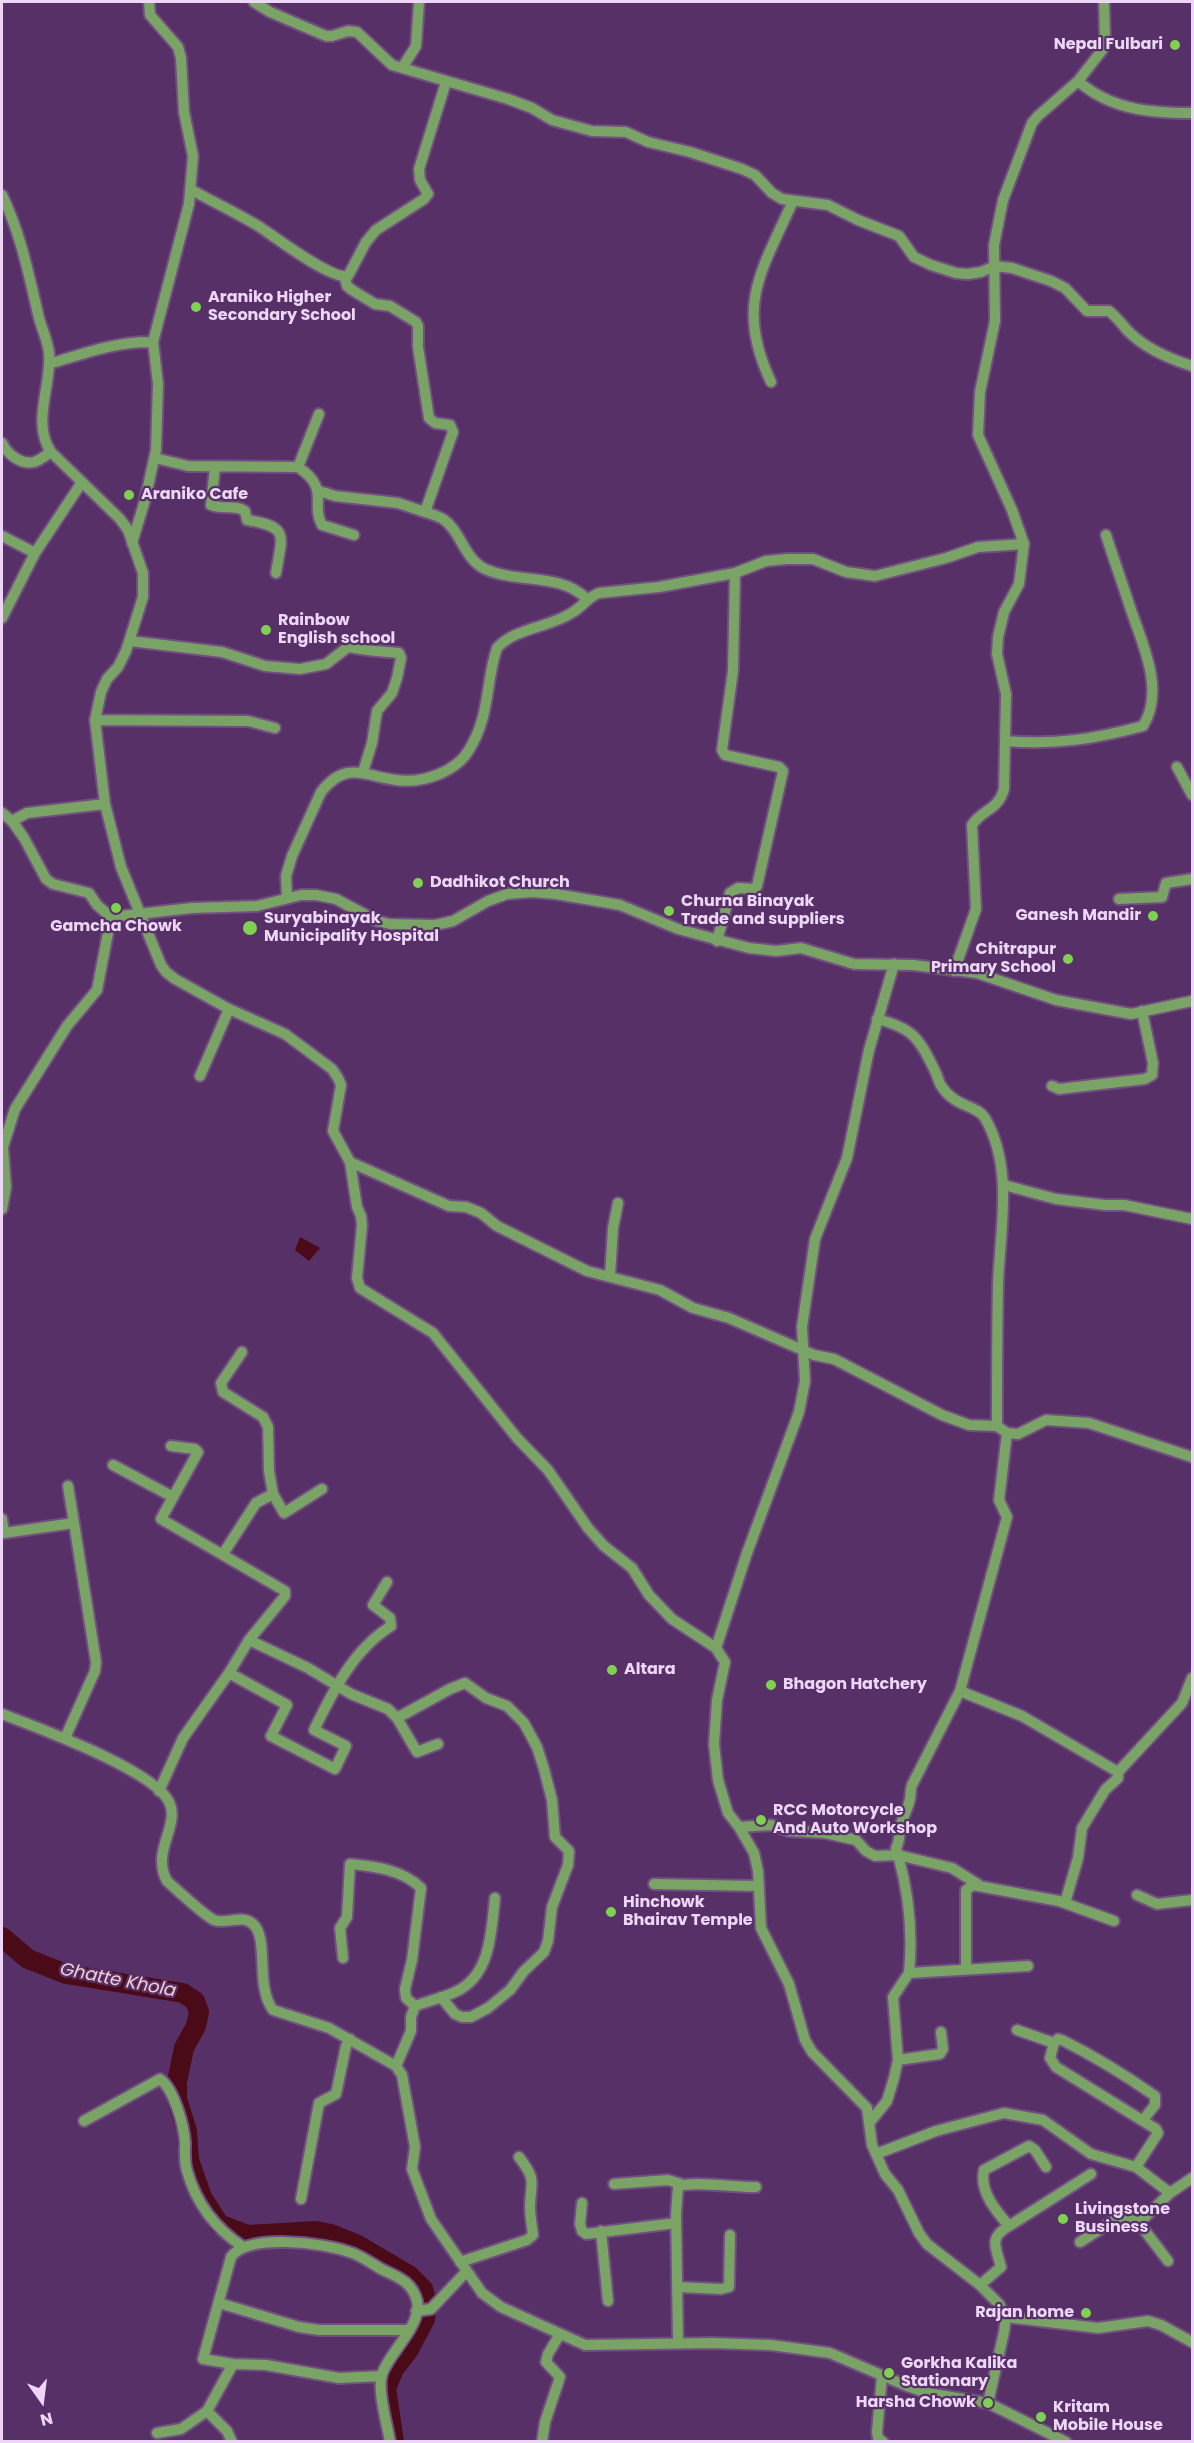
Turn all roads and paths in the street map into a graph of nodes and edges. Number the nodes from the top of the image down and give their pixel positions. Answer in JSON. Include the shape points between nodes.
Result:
{"nodes":[{"id":1,"x":149,"y":2,"type":"edge"},
{"id":2,"x":254,"y":2,"type":"edge"},
{"id":3,"x":419,"y":2,"type":"edge"},
{"id":4,"x":1104,"y":2,"type":"edge"},
{"id":5,"x":402,"y":68,"type":"junction"},
{"id":6,"x":1078,"y":81,"type":"junction"},
{"id":7,"x":446,"y":82,"type":"junction"},
{"id":8,"x":1192,"y":112,"type":"edge"},
{"id":9,"x":190,"y":189,"type":"junction"},
{"id":10,"x":2,"y":195,"type":"edge"},
{"id":11,"x":793,"y":201,"type":"junction"},
{"id":12,"x":995,"y":266,"type":"junction"},
{"id":13,"x":345,"y":278,"type":"junction"},
{"id":14,"x":153,"y":342,"type":"junction"},
{"id":15,"x":49,"y":364,"type":"junction"},
{"id":16,"x":1192,"y":366,"type":"edge"},
{"id":17,"x":771,"y":382,"type":"dead end"},
{"id":18,"x":319,"y":414,"type":"dead end"},
{"id":19,"x":2,"y":443,"type":"edge"},
{"id":20,"x":51,"y":452,"type":"junction"},
{"id":21,"x":155,"y":458,"type":"junction"},
{"id":22,"x":215,"y":467,"type":"junction"},
{"id":23,"x":298,"y":467,"type":"junction"},
{"id":24,"x":82,"y":482,"type":"junction"},
{"id":25,"x":319,"y":491,"type":"junction"},
{"id":26,"x":425,"y":512,"type":"junction"},
{"id":27,"x":354,"y":535,"type":"dead end"},
{"id":28,"x":1106,"y":535,"type":"dead end"},
{"id":29,"x":2,"y":536,"type":"edge"},
{"id":30,"x":132,"y":543,"type":"junction"},
{"id":31,"x":1024,"y":544,"type":"junction"},
{"id":32,"x":35,"y":553,"type":"junction"},
{"id":33,"x":276,"y":573,"type":"dead end"},
{"id":34,"x":735,"y":573,"type":"junction"},
{"id":35,"x":587,"y":599,"type":"junction"},
{"id":36,"x":2,"y":618,"type":"edge"},
{"id":37,"x":130,"y":642,"type":"junction"},
{"id":38,"x":95,"y":720,"type":"junction"},
{"id":39,"x":275,"y":728,"type":"dead end"},
{"id":40,"x":1006,"y":741,"type":"junction"},
{"id":41,"x":1177,"y":767,"type":"dead end"},
{"id":42,"x":363,"y":772,"type":"junction"},
{"id":43,"x":1192,"y":795,"type":"edge"},
{"id":44,"x":105,"y":804,"type":"junction"},
{"id":45,"x":2,"y":813,"type":"edge"},
{"id":46,"x":12,"y":821,"type":"junction"},
{"id":47,"x":1192,"y":879,"type":"edge"},
{"id":48,"x":287,"y":898,"type":"junction"},
{"id":49,"x":1119,"y":899,"type":"dead end"},
{"id":50,"x":140,"y":915,"type":"junction"},
{"id":51,"x":111,"y":917,"type":"junction"},
{"id":52,"x":717,"y":941,"type":"junction"},
{"id":53,"x":894,"y":964,"type":"junction"},
{"id":54,"x":954,"y":971,"type":"junction"},
{"id":55,"x":1192,"y":1001,"type":"edge"},
{"id":56,"x":229,"y":1009,"type":"junction"},
{"id":57,"x":1142,"y":1011,"type":"junction"},
{"id":58,"x":877,"y":1019,"type":"junction"},
{"id":59,"x":200,"y":1076,"type":"dead end"},
{"id":60,"x":1052,"y":1086,"type":"dead end"},
{"id":61,"x":350,"y":1162,"type":"junction"},
{"id":62,"x":1004,"y":1185,"type":"junction"},
{"id":63,"x":618,"y":1203,"type":"dead end"},
{"id":64,"x":2,"y":1209,"type":"edge"},
{"id":65,"x":1192,"y":1219,"type":"edge"},
{"id":66,"x":610,"y":1276,"type":"junction"},
{"id":67,"x":805,"y":1350,"type":"junction"},
{"id":68,"x":242,"y":1352,"type":"dead end"},
{"id":69,"x":997,"y":1426,"type":"junction"},
{"id":70,"x":1007,"y":1433,"type":"junction"},
{"id":71,"x":171,"y":1446,"type":"dead end"},
{"id":72,"x":1192,"y":1457,"type":"edge"},
{"id":73,"x":113,"y":1465,"type":"dead end"},
{"id":74,"x":69,"y":1486,"type":"dead end"},
{"id":75,"x":322,"y":1489,"type":"dead end"},
{"id":76,"x":273,"y":1494,"type":"junction"},
{"id":77,"x":174,"y":1497,"type":"junction"},
{"id":78,"x":2,"y":1519,"type":"edge"},
{"id":79,"x":74,"y":1523,"type":"junction"},
{"id":80,"x":223,"y":1554,"type":"junction"},
{"id":81,"x":387,"y":1581,"type":"dead end"},
{"id":82,"x":249,"y":1640,"type":"junction"},
{"id":83,"x":716,"y":1648,"type":"junction"},
{"id":84,"x":229,"y":1673,"type":"junction"},
{"id":85,"x":1192,"y":1678,"type":"edge"},
{"id":86,"x":336,"y":1684,"type":"junction"},
{"id":87,"x":960,"y":1690,"type":"junction"},
{"id":88,"x":2,"y":1714,"type":"edge"},
{"id":89,"x":397,"y":1718,"type":"junction"},
{"id":90,"x":65,"y":1738,"type":"junction"},
{"id":91,"x":438,"y":1744,"type":"dead end"},
{"id":92,"x":1118,"y":1772,"type":"junction"},
{"id":93,"x":159,"y":1791,"type":"junction"},
{"id":94,"x":739,"y":1827,"type":"junction"},
{"id":95,"x":898,"y":1855,"type":"junction"},
{"id":96,"x":654,"y":1884,"type":"dead end"},
{"id":97,"x":979,"y":1885,"type":"junction"},
{"id":98,"x":758,"y":1886,"type":"junction"},
{"id":99,"x":1137,"y":1895,"type":"dead end"},
{"id":100,"x":495,"y":1898,"type":"dead end"},
{"id":101,"x":1192,"y":1900,"type":"edge"},
{"id":102,"x":1065,"y":1903,"type":"junction"},
{"id":103,"x":1114,"y":1921,"type":"dead end"},
{"id":104,"x":343,"y":1958,"type":"dead end"},
{"id":105,"x":1028,"y":1966,"type":"dead end"},
{"id":106,"x":966,"y":1969,"type":"junction"},
{"id":107,"x":909,"y":1973,"type":"junction"},
{"id":108,"x":441,"y":1997,"type":"junction"},
{"id":109,"x":415,"y":2006,"type":"junction"},
{"id":110,"x":1017,"y":2030,"type":"dead end"},
{"id":111,"x":941,"y":2032,"type":"dead end"},
{"id":112,"x":350,"y":2039,"type":"junction"},
{"id":113,"x":1054,"y":2043,"type":"junction"},
{"id":114,"x":898,"y":2060,"type":"junction"},
{"id":115,"x":396,"y":2066,"type":"junction"},
{"id":116,"x":1143,"y":2120,"type":"junction"},
{"id":117,"x":84,"y":2121,"type":"dead end"},
{"id":118,"x":870,"y":2122,"type":"junction"},
{"id":119,"x":876,"y":2154,"type":"junction"},
{"id":120,"x":519,"y":2157,"type":"dead end"},
{"id":121,"x":1136,"y":2167,"type":"junction"},
{"id":122,"x":1046,"y":2168,"type":"dead end"},
{"id":123,"x":1091,"y":2174,"type":"dead end"},
{"id":124,"x":1192,"y":2178,"type":"edge"},
{"id":125,"x":614,"y":2184,"type":"dead end"},
{"id":126,"x":681,"y":2184,"type":"junction"},
{"id":127,"x":756,"y":2187,"type":"dead end"},
{"id":128,"x":1170,"y":2193,"type":"junction"},
{"id":129,"x":301,"y":2199,"type":"dead end"},
{"id":130,"x":582,"y":2203,"type":"dead end"},
{"id":131,"x":676,"y":2223,"type":"junction"},
{"id":132,"x":1139,"y":2223,"type":"junction"},
{"id":133,"x":1008,"y":2226,"type":"junction"},
{"id":134,"x":601,"y":2231,"type":"junction"},
{"id":135,"x":730,"y":2235,"type":"dead end"},
{"id":136,"x":1080,"y":2242,"type":"dead end"},
{"id":137,"x":243,"y":2247,"type":"junction"},
{"id":138,"x":1168,"y":2261,"type":"dead end"},
{"id":139,"x":463,"y":2267,"type":"junction"},
{"id":140,"x":980,"y":2285,"type":"junction"},
{"id":141,"x":677,"y":2287,"type":"junction"},
{"id":142,"x":608,"y":2301,"type":"dead end"},
{"id":143,"x":219,"y":2303,"type":"junction"},
{"id":144,"x":416,"y":2311,"type":"junction"},
{"id":145,"x":1006,"y":2317,"type":"junction"},
{"id":146,"x":409,"y":2330,"type":"junction"},
{"id":147,"x":560,"y":2334,"type":"junction"},
{"id":148,"x":678,"y":2342,"type":"junction"},
{"id":149,"x":1192,"y":2342,"type":"edge"},
{"id":150,"x":232,"y":2364,"type":"junction"},
{"id":151,"x":381,"y":2376,"type":"junction"},
{"id":152,"x":882,"y":2376,"type":"junction"},
{"id":153,"x":988,"y":2403,"type":"junction"},
{"id":154,"x":207,"y":2411,"type":"junction"},
{"id":155,"x":157,"y":2433,"type":"dead end"},
{"id":156,"x":232,"y":2442,"type":"edge"},
{"id":157,"x":390,"y":2442,"type":"edge"},
{"id":158,"x":542,"y":2442,"type":"edge"},
{"id":159,"x":883,"y":2442,"type":"edge"},
{"id":160,"x":1066,"y":2442,"type":"edge"}],
"edges":[{"from":1,"to":9,"type":"street","via":[[150,15],[177,47],[181,58],[184,112],[193,156]]},
{"from":2,"to":5,"type":"street","via":[[327,36],[357,32],[384,58]]},
{"from":3,"to":5,"type":"street","via":[[416,46]]},
{"from":4,"to":6,"type":"street","via":[[1103,49]]},
{"from":5,"to":7,"type":"street"},
{"from":6,"to":8,"type":"street","via":[[1110,103]]},
{"from":6,"to":12,"type":"street","via":[[1032,123],[1003,200],[994,245]]},
{"from":7,"to":11,"type":"street","via":[[508,99],[552,120],[592,131],[629,133],[742,169],[755,175],[772,193]]},
{"from":7,"to":13,"type":"street","via":[[419,169],[428,194],[376,230]]},
{"from":9,"to":13,"type":"street"},
{"from":9,"to":14,"type":"street"},
{"from":10,"to":15,"type":"street","via":[[19,236]]},
{"from":11,"to":12,"type":"street","via":[[828,205],[899,236],[914,257],[956,273],[981,272]]},
{"from":11,"to":17,"type":"street","via":[[761,272],[754,300],[752,326],[760,359]]},
{"from":12,"to":16,"type":"street","via":[[1012,267],[1051,281],[1070,292],[1083,309],[1109,311],[1152,348]]},
{"from":12,"to":31,"type":"street","via":[[995,321],[980,393],[978,435]]},
{"from":13,"to":26,"type":"street","via":[[352,290],[375,304],[390,306],[418,326],[429,418],[453,427]]},
{"from":14,"to":15,"type":"street","via":[[107,347]]},
{"from":14,"to":21,"type":"street","via":[[158,384]]},
{"from":15,"to":20,"type":"street","via":[[42,431]]},
{"from":18,"to":23,"type":"street"},
{"from":19,"to":20,"type":"street","via":[[13,457],[25,462],[34,462]]},
{"from":20,"to":24,"type":"street"},
{"from":21,"to":22,"type":"street","via":[[188,466]]},
{"from":21,"to":30,"type":"street"},
{"from":22,"to":23,"type":"street"},
{"from":22,"to":33,"type":"street","via":[[211,505],[240,507],[247,520],[265,523],[280,532]]},
{"from":23,"to":25,"type":"street"},
{"from":24,"to":30,"type":"street","via":[[120,519]]},
{"from":24,"to":32,"type":"street"},
{"from":25,"to":26,"type":"street","via":[[398,503]]},
{"from":25,"to":27,"type":"street","via":[[322,525]]},
{"from":26,"to":35,"type":"street","via":[[443,519],[472,560],[481,566],[511,577],[554,581]]},
{"from":28,"to":40,"type":"street","via":[[1146,651],[1152,679],[1149,717],[1143,726],[1099,738],[1041,744]]},
{"from":29,"to":32,"type":"street"},
{"from":30,"to":37,"type":"street","via":[[144,584]]},
{"from":31,"to":34,"type":"street","via":[[978,547],[875,576],[846,572],[813,559],[766,561]]},
{"from":31,"to":40,"type":"street","via":[[1019,584],[1004,612],[998,637],[997,654],[1006,694]]},
{"from":32,"to":36,"type":"street"},
{"from":34,"to":35,"type":"street","via":[[599,593]]},
{"from":34,"to":52,"type":"street","via":[[733,671],[722,750],[725,755],[783,771],[757,886],[730,893]]},
{"from":35,"to":42,"type":"street","via":[[573,613],[512,636],[497,648],[483,719],[471,748],[451,768],[407,782]]},
{"from":37,"to":38,"type":"street","via":[[101,692]]},
{"from":37,"to":42,"type":"street","via":[[222,652],[265,666],[300,669],[326,664],[348,646],[399,653],[397,678],[392,693],[376,711]]},
{"from":38,"to":39,"type":"street","via":[[238,721]]},
{"from":38,"to":44,"type":"street"},
{"from":40,"to":54,"type":"street","via":[[1001,799],[972,825],[976,909]]},
{"from":41,"to":43,"type":"street"},
{"from":42,"to":48,"type":"street","via":[[342,774],[321,792],[292,856],[286,876]]},
{"from":44,"to":46,"type":"street","via":[[27,813]]},
{"from":44,"to":50,"type":"street","via":[[121,867]]},
{"from":45,"to":46,"type":"street"},
{"from":46,"to":51,"type":"street","via":[[46,879],[88,893]]},
{"from":47,"to":49,"type":"street","via":[[1166,883],[1162,897]]},
{"from":48,"to":50,"type":"street","via":[[257,906]]},
{"from":48,"to":52,"type":"street","via":[[316,895],[336,899],[377,921],[425,925],[453,921],[507,894],[556,894],[620,905]]},
{"from":50,"to":51,"type":"street"},
{"from":50,"to":56,"type":"street","via":[[166,972]]},
{"from":51,"to":64,"type":"street","via":[[97,990],[67,1026],[15,1109],[3,1147],[6,1187]]},
{"from":52,"to":53,"type":"street","via":[[758,949],[801,948],[854,964]]},
{"from":53,"to":54,"type":"street"},
{"from":53,"to":58,"type":"street"},
{"from":54,"to":57,"type":"street","via":[[999,979],[1056,1000],[1131,1014]]},
{"from":55,"to":57,"type":"street"},
{"from":56,"to":59,"type":"street"},
{"from":56,"to":61,"type":"street","via":[[285,1034],[332,1069],[340,1085],[333,1131]]},
{"from":57,"to":60,"type":"street","via":[[1152,1075],[1059,1089]]},
{"from":58,"to":62,"type":"street","via":[[910,1031],[926,1052],[946,1093],[983,1115],[996,1145]]},
{"from":58,"to":67,"type":"street","via":[[847,1158],[815,1239],[802,1327]]},
{"from":61,"to":66,"type":"street","via":[[449,1206],[481,1213],[497,1226],[587,1271]]},
{"from":61,"to":83,"type":"street","via":[[362,1225],[357,1278],[360,1288],[433,1333],[517,1438],[548,1470],[604,1546],[632,1568],[649,1595],[672,1619]]},
{"from":62,"to":65,"type":"street","via":[[1056,1198],[1125,1205]]},
{"from":62,"to":69,"type":"street","via":[[998,1285]]},
{"from":63,"to":66,"type":"street"},
{"from":66,"to":67,"type":"street","via":[[660,1290],[693,1308],[729,1318]]},
{"from":67,"to":69,"type":"street","via":[[834,1359],[942,1415],[969,1425]]},
{"from":67,"to":83,"type":"street","via":[[799,1412]]},
{"from":68,"to":76,"type":"street","via":[[221,1383],[223,1392],[262,1417],[268,1427],[268,1472]]},
{"from":69,"to":70,"type":"street"},
{"from":70,"to":72,"type":"street","via":[[1018,1434],[1046,1420],[1089,1423]]},
{"from":70,"to":87,"type":"street","via":[[999,1500],[1007,1517]]},
{"from":71,"to":77,"type":"street","via":[[198,1452]]},
{"from":73,"to":77,"type":"street"},
{"from":74,"to":79,"type":"street"},
{"from":75,"to":76,"type":"street","via":[[284,1513]]},
{"from":76,"to":80,"type":"street","via":[[256,1503]]},
{"from":77,"to":80,"type":"street","via":[[161,1519]]},
{"from":78,"to":79,"type":"street","via":[[4,1533]]},
{"from":79,"to":90,"type":"street","via":[[96,1662]]},
{"from":80,"to":82,"type":"street","via":[[285,1591]]},
{"from":81,"to":86,"type":"street","via":[[373,1605],[390,1618],[391,1626],[357,1655]]},
{"from":82,"to":84,"type":"street"},
{"from":82,"to":86,"type":"street"},
{"from":83,"to":94,"type":"street","via":[[725,1662],[717,1700],[717,1771],[728,1814]]},
{"from":84,"to":86,"type":"street","via":[[287,1706],[271,1736],[335,1769],[346,1746],[314,1730]]},
{"from":84,"to":93,"type":"street","via":[[183,1738]]},
{"from":85,"to":92,"type":"street","via":[[1182,1703]]},
{"from":86,"to":89,"type":"street","via":[[388,1709]]},
{"from":87,"to":92,"type":"street","via":[[1022,1716]]},
{"from":87,"to":95,"type":"street","via":[[909,1792],[896,1848]]},
{"from":88,"to":90,"type":"street"},
{"from":89,"to":91,"type":"street","via":[[417,1752]]},
{"from":89,"to":108,"type":"street","via":[[465,1683],[486,1698],[507,1706],[537,1747],[552,1800],[555,1837],[569,1851],[568,1865],[552,1907],[544,1952],[510,1990],[471,2017],[455,2014]]},
{"from":90,"to":93,"type":"street","via":[[115,1761]]},
{"from":92,"to":102,"type":"street","via":[[1118,1778],[1105,1790],[1082,1828]]},
{"from":93,"to":112,"type":"street","via":[[170,1804],[171,1814],[162,1855],[167,1881],[214,1920],[247,1920],[254,1924],[260,1935],[264,1990],[273,2010]]},
{"from":94,"to":95,"type":"street","via":[[771,1825],[789,1832],[825,1833],[856,1840],[875,1856]]},
{"from":94,"to":98,"type":"street","via":[[754,1853]]},
{"from":95,"to":97,"type":"street","via":[[952,1868]]},
{"from":95,"to":107,"type":"street","via":[[909,1900]]},
{"from":96,"to":98,"type":"street"},
{"from":97,"to":102,"type":"street"},
{"from":97,"to":106,"type":"street","via":[[966,1890]]},
{"from":98,"to":118,"type":"street","via":[[761,1928],[789,1984],[805,2040],[867,2108]]},
{"from":99,"to":101,"type":"street","via":[[1157,1904]]},
{"from":100,"to":108,"type":"street","via":[[484,1962],[473,1979]]},
{"from":102,"to":103,"type":"street"},
{"from":104,"to":109,"type":"street","via":[[340,1928],[347,1917],[350,1864],[410,1879],[421,1888],[405,1989],[406,1998]]},
{"from":105,"to":106,"type":"street"},
{"from":106,"to":107,"type":"street"},
{"from":107,"to":114,"type":"street","via":[[893,1997]]},
{"from":108,"to":109,"type":"street"},
{"from":109,"to":115,"type":"street","via":[[411,2031]]},
{"from":110,"to":113,"type":"street"},
{"from":111,"to":114,"type":"street","via":[[940,2054]]},
{"from":112,"to":115,"type":"street"},
{"from":112,"to":129,"type":"street","via":[[336,2094],[319,2103]]},
{"from":113,"to":116,"type":"street","via":[[1050,2058],[1056,2067]]},
{"from":113,"to":116,"type":"street","via":[[1062,2040],[1075,2046],[1155,2096],[1155,2105]]},
{"from":114,"to":118,"type":"street","via":[[887,2101]]},
{"from":115,"to":139,"type":"street","via":[[402,2076],[415,2147],[412,2169],[432,2219]]},
{"from":116,"to":121,"type":"street","via":[[1158,2133]]},
{"from":117,"to":137,"type":"street","via":[[160,2079],[164,2082],[183,2129],[187,2170],[197,2196],[215,2225]]},
{"from":118,"to":119,"type":"street"},
{"from":119,"to":121,"type":"street","via":[[936,2131],[1004,2113],[1043,2120],[1090,2154]]},
{"from":119,"to":140,"type":"street","via":[[927,2244]]},
{"from":120,"to":139,"type":"street","via":[[534,2185],[530,2210],[533,2235]]},
{"from":121,"to":128,"type":"street"},
{"from":122,"to":133,"type":"street","via":[[1029,2146],[984,2170],[988,2198]]},
{"from":123,"to":133,"type":"street"},
{"from":124,"to":128,"type":"street"},
{"from":125,"to":126,"type":"street","via":[[668,2180]]},
{"from":126,"to":127,"type":"street"},
{"from":126,"to":131,"type":"street"},
{"from":128,"to":132,"type":"street"},
{"from":130,"to":134,"type":"street","via":[[582,2231]]},
{"from":131,"to":134,"type":"street"},
{"from":131,"to":141,"type":"street"},
{"from":132,"to":136,"type":"street","via":[[1118,2218]]},
{"from":132,"to":138,"type":"street"},
{"from":133,"to":140,"type":"street","via":[[998,2232],[994,2241],[1002,2267]]},
{"from":134,"to":142,"type":"street"},
{"from":135,"to":141,"type":"street","via":[[729,2287]]},
{"from":137,"to":143,"type":"street","via":[[231,2258]]},
{"from":137,"to":144,"type":"street","via":[[310,2242],[352,2253],[405,2280],[417,2302]]},
{"from":139,"to":144,"type":"street","via":[[431,2309]]},
{"from":139,"to":147,"type":"street","via":[[482,2293],[501,2307]]},
{"from":140,"to":145,"type":"street"},
{"from":141,"to":148,"type":"street"},
{"from":143,"to":146,"type":"street","via":[[319,2330]]},
{"from":143,"to":150,"type":"street","via":[[203,2359]]},
{"from":144,"to":146,"type":"street"},
{"from":145,"to":149,"type":"street","via":[[1098,2328],[1148,2321]]},
{"from":145,"to":153,"type":"street"},
{"from":146,"to":151,"type":"street"},
{"from":147,"to":148,"type":"street","via":[[585,2345]]},
{"from":147,"to":158,"type":"street","via":[[546,2362],[560,2377],[544,2422]]},
{"from":148,"to":152,"type":"street","via":[[771,2345],[830,2354]]},
{"from":150,"to":151,"type":"street","via":[[266,2365],[339,2378]]},
{"from":150,"to":154,"type":"street"},
{"from":151,"to":157,"type":"street"},
{"from":152,"to":153,"type":"street","via":[[927,2392]]},
{"from":152,"to":159,"type":"street","via":[[877,2432]]},
{"from":153,"to":160,"type":"street"},
{"from":154,"to":155,"type":"street","via":[[181,2429]]},
{"from":154,"to":156,"type":"street","via":[[227,2431]]}]}
